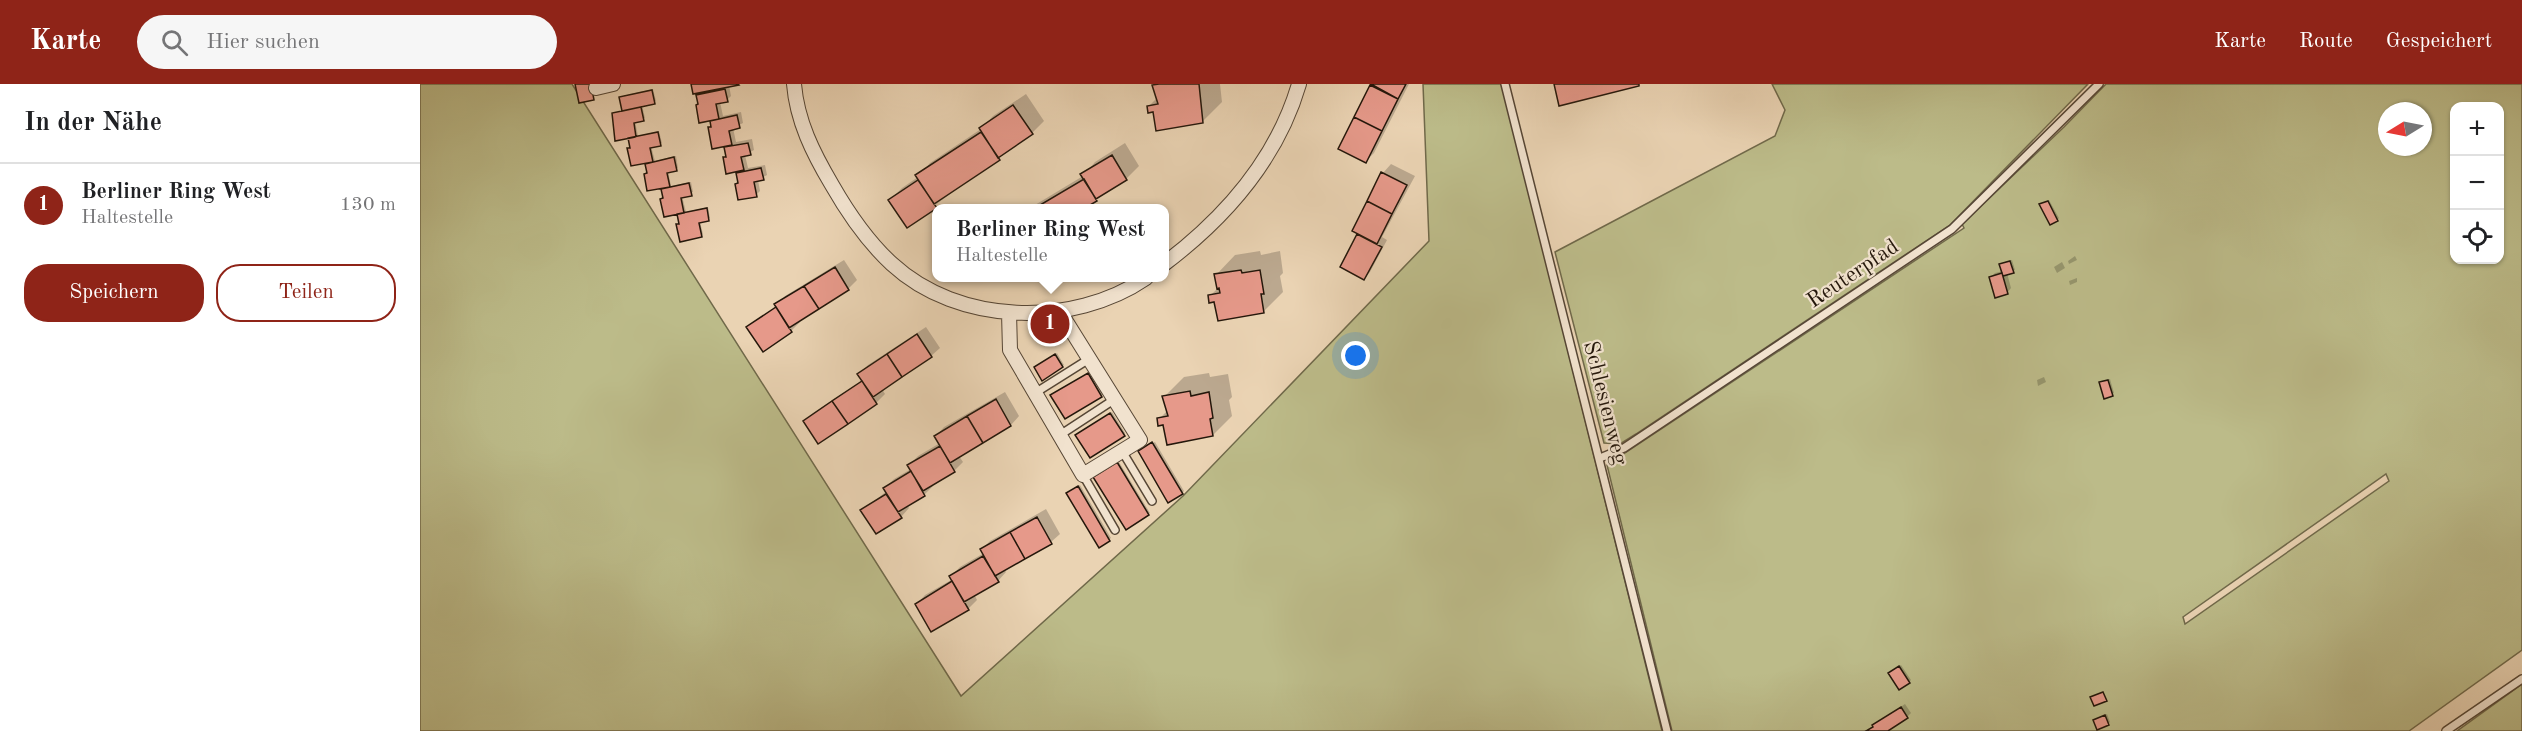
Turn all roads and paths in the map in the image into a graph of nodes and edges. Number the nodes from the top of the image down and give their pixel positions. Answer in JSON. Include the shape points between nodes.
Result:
{"nodes":[{"id":1,"x":613,"y":84,"type":"edge"},
{"id":2,"x":794,"y":84,"type":"edge"},
{"id":3,"x":1299,"y":84,"type":"edge"},
{"id":4,"x":1505,"y":84,"type":"edge"},
{"id":5,"x":2099,"y":84,"type":"edge"},
{"id":6,"x":596,"y":88,"type":"dead end"},
{"id":7,"x":1169,"y":260,"type":"edge"},
{"id":8,"x":1139,"y":282,"type":"edge"},
{"id":9,"x":1060,"y":312,"type":"junction"},
{"id":10,"x":1010,"y":313,"type":"junction"},
{"id":11,"x":1089,"y":359,"type":"junction"},
{"id":12,"x":1035,"y":393,"type":"junction"},
{"id":13,"x":1115,"y":399,"type":"junction"},
{"id":14,"x":1059,"y":435,"type":"junction"},
{"id":15,"x":1122,"y":452,"type":"junction"},
{"id":16,"x":1600,"y":458,"type":"junction"},
{"id":17,"x":1083,"y":475,"type":"junction"},
{"id":18,"x":1152,"y":501,"type":"dead end"},
{"id":19,"x":1115,"y":530,"type":"dead end"},
{"id":20,"x":2522,"y":679,"type":"edge"},
{"id":21,"x":1667,"y":731,"type":"edge"},
{"id":22,"x":2446,"y":731,"type":"edge"}],
"edges":[{"from":1,"to":6,"type":"street"},
{"from":2,"to":10,"type":"street","via":[[807,138],[841,200],[873,245],[893,266],[932,291]]},
{"from":3,"to":7,"type":"street","via":[[1261,166],[1227,209]]},
{"from":4,"to":16,"type":"lane","name":"Schlesienweg"},
{"from":5,"to":16,"type":"lane","name":"Reuterpfad","via":[[1952,229],[1624,448]]},
{"from":8,"to":9,"type":"street","via":[[1092,305]]},
{"from":9,"to":10,"type":"street"},
{"from":9,"to":11,"type":"street"},
{"from":10,"to":12,"type":"street","via":[[1010,350]]},
{"from":11,"to":12,"type":"lane"},
{"from":11,"to":13,"type":"street"},
{"from":12,"to":14,"type":"street"},
{"from":13,"to":14,"type":"lane"},
{"from":13,"to":15,"type":"street","via":[[1140,440]]},
{"from":14,"to":17,"type":"street"},
{"from":15,"to":17,"type":"street"},
{"from":15,"to":18,"type":"lane"},
{"from":16,"to":21,"type":"lane","name":"Schlesienweg"},
{"from":17,"to":19,"type":"lane"},
{"from":20,"to":22,"type":"lane"}]}
